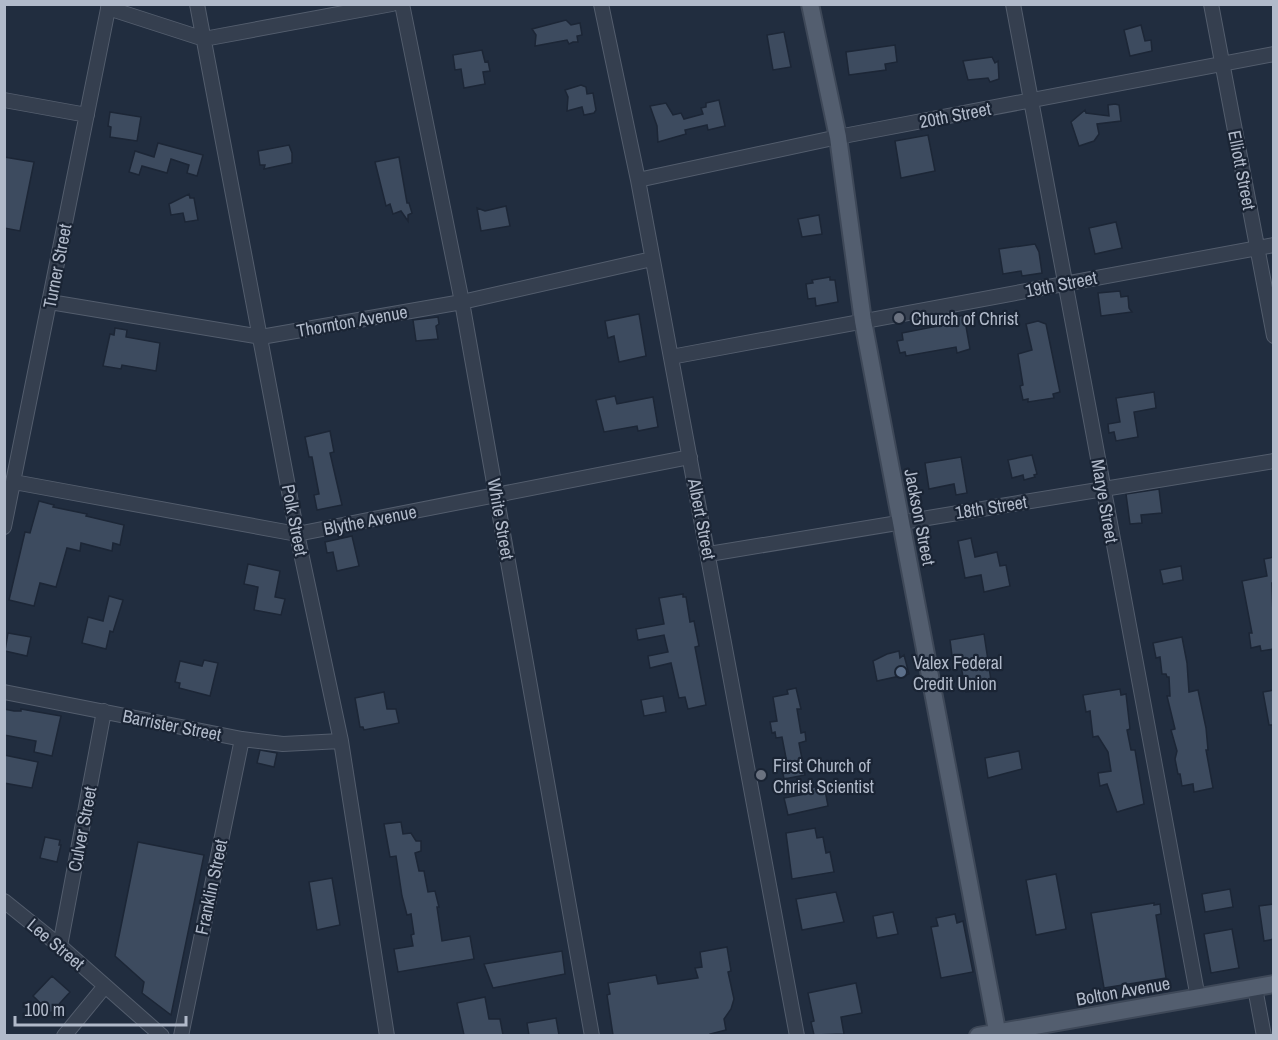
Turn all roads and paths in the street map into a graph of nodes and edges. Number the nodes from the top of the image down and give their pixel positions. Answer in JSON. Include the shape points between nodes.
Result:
{"nodes":[{"id":1,"x":197,"y":4,"type":"edge"},
{"id":2,"x":392,"y":4,"type":"edge"},
{"id":3,"x":402,"y":4,"type":"edge"},
{"id":4,"x":601,"y":4,"type":"edge"},
{"id":5,"x":810,"y":4,"type":"edge"},
{"id":6,"x":1013,"y":4,"type":"edge"},
{"id":7,"x":1211,"y":4,"type":"edge"},
{"id":8,"x":108,"y":6,"type":"edge"},
{"id":9,"x":204,"y":39,"type":"junction"},
{"id":10,"x":1274,"y":54,"type":"edge"},
{"id":11,"x":1222,"y":63,"type":"junction"},
{"id":12,"x":4,"y":100,"type":"edge"},
{"id":13,"x":1031,"y":100,"type":"junction"},
{"id":14,"x":87,"y":115,"type":"junction"},
{"id":15,"x":838,"y":137,"type":"junction"},
{"id":16,"x":638,"y":180,"type":"junction"},
{"id":17,"x":1274,"y":245,"type":"edge"},
{"id":18,"x":1257,"y":248,"type":"junction"},
{"id":19,"x":652,"y":259,"type":"junction"},
{"id":20,"x":1067,"y":283,"type":"junction"},
{"id":21,"x":50,"y":302,"type":"junction"},
{"id":22,"x":462,"y":302,"type":"junction"},
{"id":23,"x":863,"y":321,"type":"junction"},
{"id":24,"x":1274,"y":336,"type":"edge"},
{"id":25,"x":261,"y":337,"type":"junction"},
{"id":26,"x":670,"y":357,"type":"junction"},
{"id":27,"x":690,"y":457,"type":"junction"},
{"id":28,"x":1274,"y":461,"type":"edge"},
{"id":29,"x":14,"y":482,"type":"junction"},
{"id":30,"x":1103,"y":489,"type":"junction"},
{"id":31,"x":497,"y":496,"type":"junction"},
{"id":32,"x":901,"y":522,"type":"junction"},
{"id":33,"x":4,"y":527,"type":"edge"},
{"id":34,"x":297,"y":534,"type":"junction"},
{"id":35,"x":709,"y":554,"type":"junction"},
{"id":36,"x":4,"y":692,"type":"edge"},
{"id":37,"x":104,"y":711,"type":"junction"},
{"id":38,"x":242,"y":739,"type":"junction"},
{"id":39,"x":341,"y":741,"type":"junction"},
{"id":40,"x":4,"y":901,"type":"edge"},
{"id":41,"x":60,"y":946,"type":"junction"},
{"id":42,"x":1274,"y":984,"type":"edge"},
{"id":43,"x":105,"y":986,"type":"junction"},
{"id":44,"x":1255,"y":988,"type":"junction"},
{"id":45,"x":1198,"y":998,"type":"junction"},
{"id":46,"x":998,"y":1034,"type":"edge"},
{"id":47,"x":64,"y":1035,"type":"edge"},
{"id":48,"x":162,"y":1035,"type":"edge"},
{"id":49,"x":181,"y":1035,"type":"edge"},
{"id":50,"x":387,"y":1035,"type":"edge"},
{"id":51,"x":592,"y":1035,"type":"edge"},
{"id":52,"x":798,"y":1035,"type":"edge"},
{"id":53,"x":978,"y":1035,"type":"edge"},
{"id":54,"x":1264,"y":1035,"type":"edge"}],
"edges":[{"from":1,"to":9,"type":"street","name":"Polk Street"},
{"from":2,"to":9,"type":"street"},
{"from":3,"to":22,"type":"street","name":"White Street"},
{"from":4,"to":16,"type":"street","name":"Albert Street"},
{"from":5,"to":15,"type":"main road","name":"Jackson Street"},
{"from":6,"to":13,"type":"street","name":"Marye Street"},
{"from":7,"to":11,"type":"street","name":"Elliott Street"},
{"from":8,"to":9,"type":"street"},
{"from":8,"to":14,"type":"street","name":"Turner Street"},
{"from":9,"to":25,"type":"street","name":"Polk Street"},
{"from":10,"to":11,"type":"street","name":"20th Street"},
{"from":11,"to":13,"type":"street","name":"20th Street"},
{"from":11,"to":18,"type":"street","name":"Elliott Street"},
{"from":12,"to":14,"type":"street"},
{"from":13,"to":15,"type":"street","name":"20th Street"},
{"from":13,"to":20,"type":"street","name":"Marye Street"},
{"from":14,"to":21,"type":"street","name":"Turner Street"},
{"from":15,"to":16,"type":"street","name":"20th Street"},
{"from":15,"to":23,"type":"main road","name":"Jackson Street"},
{"from":16,"to":19,"type":"street","name":"Albert Street"},
{"from":17,"to":18,"type":"street","name":"19th Street"},
{"from":18,"to":20,"type":"street","name":"19th Street"},
{"from":18,"to":24,"type":"street","name":"Elliott Street"},
{"from":19,"to":22,"type":"street","name":"Thornton Avenue"},
{"from":19,"to":26,"type":"street","name":"Albert Street"},
{"from":20,"to":23,"type":"street","name":"19th Street"},
{"from":20,"to":30,"type":"street","name":"Marye Street"},
{"from":21,"to":25,"type":"street","name":"Thornton Avenue"},
{"from":21,"to":29,"type":"street","name":"Turner Street"},
{"from":22,"to":25,"type":"street","name":"Thornton Avenue"},
{"from":22,"to":31,"type":"street","name":"White Street"},
{"from":23,"to":26,"type":"street","name":"19th Street"},
{"from":23,"to":32,"type":"main road","name":"Jackson Street"},
{"from":25,"to":34,"type":"street","name":"Polk Street"},
{"from":26,"to":27,"type":"street","name":"Albert Street"},
{"from":27,"to":31,"type":"street","name":"Blythe Avenue"},
{"from":27,"to":35,"type":"street","name":"Albert Street"},
{"from":28,"to":30,"type":"street","name":"18th Street"},
{"from":29,"to":33,"type":"street","name":"Turner Street"},
{"from":29,"to":34,"type":"street","name":"Blythe Avenue"},
{"from":30,"to":32,"type":"street","name":"18th Street"},
{"from":30,"to":45,"type":"street","name":"Marye Street"},
{"from":31,"to":34,"type":"street","name":"Blythe Avenue"},
{"from":31,"to":51,"type":"street","name":"White Street"},
{"from":32,"to":35,"type":"street","name":"18th Street"},
{"from":32,"to":46,"type":"main road","name":"Jackson Street"},
{"from":34,"to":39,"type":"street","name":"Polk Street"},
{"from":35,"to":52,"type":"street","name":"Albert Street"},
{"from":36,"to":37,"type":"street","name":"Barrister Street"},
{"from":37,"to":38,"type":"street","name":"Barrister Street"},
{"from":37,"to":41,"type":"street","name":"Culver Street"},
{"from":38,"to":39,"type":"street","name":"Barrister Street","via":[[283,744]]},
{"from":38,"to":49,"type":"street","name":"Franklin Street"},
{"from":39,"to":50,"type":"street","name":"Polk Street"},
{"from":40,"to":41,"type":"street","name":"Lee Street"},
{"from":41,"to":43,"type":"street","name":"Lee Street"},
{"from":42,"to":44,"type":"main road","name":"Bolton Avenue"},
{"from":43,"to":47,"type":"street"},
{"from":43,"to":48,"type":"street","name":"Lee Street"},
{"from":44,"to":45,"type":"main road","name":"Bolton Avenue"},
{"from":44,"to":54,"type":"street"},
{"from":45,"to":46,"type":"main road","name":"Bolton Avenue"},
{"from":46,"to":53,"type":"main road","name":"Bolton Avenue"}]}
